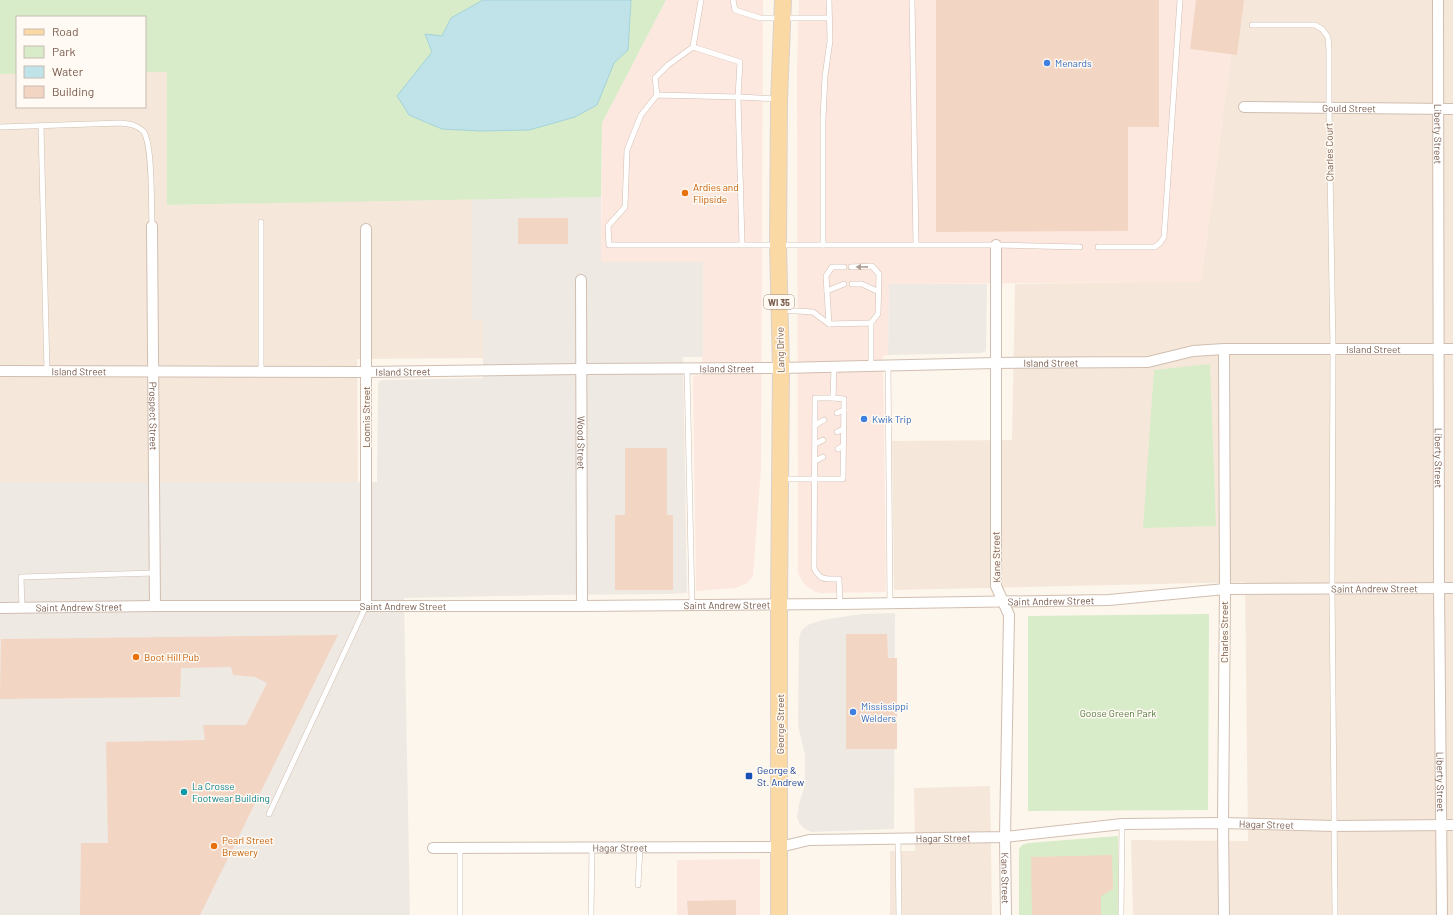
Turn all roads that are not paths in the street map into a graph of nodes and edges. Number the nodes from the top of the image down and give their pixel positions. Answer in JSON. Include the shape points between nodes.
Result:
{"nodes":[{"id":1,"x":702,"y":0,"type":"edge"},
{"id":2,"x":733,"y":0,"type":"edge"},
{"id":3,"x":783,"y":0,"type":"edge"},
{"id":4,"x":829,"y":0,"type":"edge"},
{"id":5,"x":912,"y":0,"type":"edge"},
{"id":6,"x":1180,"y":0,"type":"edge"},
{"id":7,"x":1438,"y":0,"type":"edge"},
{"id":8,"x":829,"y":18,"type":"junction"},
{"id":9,"x":782,"y":19,"type":"junction"},
{"id":10,"x":1252,"y":25,"type":"dead end"},
{"id":11,"x":693,"y":47,"type":"junction"},
{"id":12,"x":657,"y":95,"type":"junction"},
{"id":13,"x":738,"y":97,"type":"junction"},
{"id":14,"x":779,"y":99,"type":"junction"},
{"id":15,"x":1244,"y":107,"type":"dead end"},
{"id":16,"x":1329,"y":108,"type":"junction"},
{"id":17,"x":1437,"y":109,"type":"junction"},
{"id":18,"x":1453,"y":109,"type":"edge"},
{"id":19,"x":41,"y":126,"type":"junction"},
{"id":20,"x":0,"y":127,"type":"edge"},
{"id":21,"x":261,"y":222,"type":"dead end"},
{"id":22,"x":152,"y":226,"type":"joint"},
{"id":23,"x":366,"y":229,"type":"dead end"},
{"id":24,"x":742,"y":244,"type":"junction"},
{"id":25,"x":778,"y":245,"type":"junction"},
{"id":26,"x":823,"y":245,"type":"junction"},
{"id":27,"x":916,"y":245,"type":"junction"},
{"id":28,"x":996,"y":245,"type":"junction"},
{"id":29,"x":1080,"y":247,"type":"dead end"},
{"id":30,"x":1098,"y":247,"type":"dead end"},
{"id":31,"x":844,"y":267,"type":"dead end"},
{"id":32,"x":851,"y":267,"type":"dead end"},
{"id":33,"x":581,"y":280,"type":"dead end"},
{"id":34,"x":844,"y":284,"type":"dead end"},
{"id":35,"x":852,"y":284,"type":"dead end"},
{"id":36,"x":827,"y":291,"type":"junction"},
{"id":37,"x":879,"y":292,"type":"junction"},
{"id":38,"x":780,"y":310,"type":"junction"},
{"id":39,"x":871,"y":323,"type":"junction"},
{"id":40,"x":829,"y":324,"type":"junction"},
{"id":41,"x":1333,"y":349,"type":"junction"},
{"id":42,"x":1438,"y":349,"type":"junction"},
{"id":43,"x":1453,"y":349,"type":"edge"},
{"id":44,"x":1224,"y":350,"type":"junction"},
{"id":45,"x":996,"y":363,"type":"junction"},
{"id":46,"x":871,"y":366,"type":"junction"},
{"id":47,"x":888,"y":366,"type":"junction"},
{"id":48,"x":834,"y":367,"type":"junction"},
{"id":49,"x":580,"y":368,"type":"junction"},
{"id":50,"x":687,"y":368,"type":"junction"},
{"id":51,"x":781,"y":368,"type":"junction"},
{"id":52,"x":0,"y":371,"type":"edge"},
{"id":53,"x":46,"y":371,"type":"junction"},
{"id":54,"x":154,"y":372,"type":"junction"},
{"id":55,"x":261,"y":372,"type":"junction"},
{"id":56,"x":366,"y":372,"type":"junction"},
{"id":57,"x":833,"y":398,"type":"junction"},
{"id":58,"x":844,"y":410,"type":"junction"},
{"id":59,"x":837,"y":413,"type":"dead end"},
{"id":60,"x":824,"y":420,"type":"dead end"},
{"id":61,"x":815,"y":425,"type":"junction"},
{"id":62,"x":843,"y":429,"type":"junction"},
{"id":63,"x":837,"y":432,"type":"dead end"},
{"id":64,"x":823,"y":440,"type":"dead end"},
{"id":65,"x":815,"y":444,"type":"junction"},
{"id":66,"x":843,"y":446,"type":"junction"},
{"id":67,"x":838,"y":449,"type":"dead end"},
{"id":68,"x":823,"y":457,"type":"dead end"},
{"id":69,"x":815,"y":461,"type":"junction"},
{"id":70,"x":780,"y":479,"type":"junction"},
{"id":71,"x":815,"y":479,"type":"junction"},
{"id":72,"x":154,"y":573,"type":"junction"},
{"id":73,"x":1332,"y":588,"type":"junction"},
{"id":74,"x":1439,"y":588,"type":"junction"},
{"id":75,"x":1453,"y":588,"type":"edge"},
{"id":76,"x":1225,"y":589,"type":"junction"},
{"id":77,"x":1003,"y":602,"type":"junction"},
{"id":78,"x":890,"y":603,"type":"junction"},
{"id":79,"x":779,"y":604,"type":"junction"},
{"id":80,"x":840,"y":604,"type":"junction"},
{"id":81,"x":366,"y":605,"type":"junction"},
{"id":82,"x":692,"y":605,"type":"junction"},
{"id":83,"x":154,"y":606,"type":"junction"},
{"id":84,"x":582,"y":606,"type":"junction"},
{"id":85,"x":0,"y":608,"type":"edge"},
{"id":86,"x":22,"y":608,"type":"junction"},
{"id":87,"x":269,"y":814,"type":"dead end"},
{"id":88,"x":1223,"y":823,"type":"junction"},
{"id":89,"x":1122,"y":824,"type":"junction"},
{"id":90,"x":1441,"y":825,"type":"junction"},
{"id":91,"x":1453,"y":825,"type":"edge"},
{"id":92,"x":1334,"y":826,"type":"junction"},
{"id":93,"x":1005,"y":837,"type":"junction"},
{"id":94,"x":898,"y":839,"type":"junction"},
{"id":95,"x":780,"y":846,"type":"junction"},
{"id":96,"x":592,"y":847,"type":"junction"},
{"id":97,"x":640,"y":847,"type":"junction"},
{"id":98,"x":433,"y":848,"type":"dead end"},
{"id":99,"x":460,"y":848,"type":"junction"},
{"id":100,"x":638,"y":885,"type":"dead end"},
{"id":101,"x":460,"y":915,"type":"edge"},
{"id":102,"x":591,"y":915,"type":"edge"},
{"id":103,"x":779,"y":915,"type":"edge"},
{"id":104,"x":899,"y":915,"type":"edge"},
{"id":105,"x":1006,"y":915,"type":"edge"},
{"id":106,"x":1120,"y":915,"type":"edge"},
{"id":107,"x":1224,"y":915,"type":"edge"},
{"id":108,"x":1334,"y":915,"type":"edge"},
{"id":109,"x":1442,"y":915,"type":"edge"}],
"edges":[{"from":1,"to":11,"type":"lane"},
{"from":2,"to":9,"type":"lane","via":[[735,10],[760,18]]},
{"from":3,"to":9,"type":"main road","name":"Lang Drive","number":"WI 35"},
{"from":4,"to":8,"type":"lane"},
{"from":5,"to":27,"type":"lane"},
{"from":6,"to":30,"type":"lane","via":[[1164,237],[1155,247]]},
{"from":7,"to":17,"type":"street","name":"Liberty Street"},
{"from":8,"to":9,"type":"lane"},
{"from":8,"to":26,"type":"lane","via":[[830,41],[825,76]]},
{"from":9,"to":14,"type":"main road","name":"Lang Drive","number":"WI 35"},
{"from":10,"to":16,"type":"lane","name":"Charles Court","via":[[1315,24],[1322,28],[1328,37],[1330,50]]},
{"from":11,"to":12,"type":"lane","via":[[655,78]]},
{"from":11,"to":13,"type":"lane","via":[[740,62]]},
{"from":12,"to":13,"type":"lane"},
{"from":12,"to":24,"type":"lane","via":[[641,115],[627,150],[626,207],[608,226],[609,245]]},
{"from":13,"to":14,"type":"lane"},
{"from":13,"to":24,"type":"lane"},
{"from":14,"to":25,"type":"main road","name":"Lang Drive","number":"WI 35"},
{"from":15,"to":16,"type":"street","name":"Gould Street"},
{"from":16,"to":17,"type":"street","name":"Gould Street"},
{"from":16,"to":41,"type":"lane","name":"Charles Court"},
{"from":17,"to":18,"type":"street","name":"Gould Street"},
{"from":17,"to":42,"type":"street","name":"Liberty Street"},
{"from":19,"to":20,"type":"lane"},
{"from":19,"to":22,"type":"lane","via":[[121,123],[135,125],[145,132],[149,145]]},
{"from":19,"to":53,"type":"lane"},
{"from":21,"to":55,"type":"lane"},
{"from":22,"to":54,"type":"street","name":"Prospect Street"},
{"from":23,"to":56,"type":"street","name":"Loomis Street"},
{"from":24,"to":25,"type":"lane"},
{"from":25,"to":26,"type":"lane"},
{"from":25,"to":38,"type":"main road","name":"Lang Drive","number":"WI 35"},
{"from":26,"to":27,"type":"lane"},
{"from":27,"to":28,"type":"lane"},
{"from":28,"to":29,"type":"lane"},
{"from":28,"to":45,"type":"street","name":"Kane Street"},
{"from":31,"to":36,"type":"lane","via":[[832,267],[826,276]]},
{"from":37,"to":32,"type":"lane","one_way":true,"via":[[879,274],[872,266]]},
{"from":33,"to":49,"type":"street","name":"Wood Street"},
{"from":34,"to":36,"type":"lane"},
{"from":35,"to":37,"type":"lane","via":[[862,284]]},
{"from":36,"to":40,"type":"lane"},
{"from":37,"to":39,"type":"lane","via":[[878,314]]},
{"from":38,"to":40,"type":"lane","via":[[813,312]]},
{"from":38,"to":51,"type":"main road","name":"Lang Drive","number":"WI 35"},
{"from":39,"to":40,"type":"lane"},
{"from":39,"to":46,"type":"lane"},
{"from":41,"to":42,"type":"street","name":"Island Street"},
{"from":41,"to":44,"type":"street","name":"Island Street"},
{"from":41,"to":73,"type":"lane","name":"Charles Court"},
{"from":42,"to":43,"type":"street","name":"Island Street"},
{"from":42,"to":74,"type":"street","name":"Liberty Street"},
{"from":44,"to":45,"type":"street","name":"Island Street","via":[[1193,351],[1148,362]]},
{"from":44,"to":76,"type":"street","name":"Charles Street"},
{"from":45,"to":47,"type":"street","name":"Island Street"},
{"from":45,"to":77,"type":"street","name":"Kane Street","via":[[996,586]]},
{"from":46,"to":47,"type":"street","name":"Island Street"},
{"from":46,"to":48,"type":"street","name":"Island Street"},
{"from":47,"to":78,"type":"lane"},
{"from":48,"to":51,"type":"street","name":"Island Street"},
{"from":48,"to":57,"type":"lane"},
{"from":49,"to":50,"type":"street","name":"Island Street"},
{"from":49,"to":56,"type":"street","name":"Island Street"},
{"from":49,"to":84,"type":"street","name":"Wood Street"},
{"from":50,"to":51,"type":"street","name":"Island Street"},
{"from":50,"to":82,"type":"lane"},
{"from":51,"to":70,"type":"main road","name":"Lang Drive","number":"WI 35"},
{"from":52,"to":53,"type":"street","name":"Island Street"},
{"from":53,"to":54,"type":"street","name":"Island Street"},
{"from":54,"to":55,"type":"street","name":"Island Street"},
{"from":54,"to":72,"type":"street","name":"Prospect Street"},
{"from":55,"to":56,"type":"street","name":"Island Street"},
{"from":56,"to":81,"type":"street","name":"Loomis Street"},
{"from":57,"to":58,"type":"lane","via":[[844,399]]},
{"from":57,"to":61,"type":"lane","via":[[815,398]]},
{"from":58,"to":59,"type":"lane"},
{"from":58,"to":62,"type":"lane"},
{"from":60,"to":61,"type":"lane"},
{"from":61,"to":65,"type":"lane"},
{"from":62,"to":63,"type":"lane"},
{"from":62,"to":66,"type":"lane"},
{"from":64,"to":65,"type":"lane"},
{"from":65,"to":69,"type":"lane"},
{"from":66,"to":67,"type":"lane"},
{"from":66,"to":71,"type":"lane","via":[[843,479]]},
{"from":68,"to":69,"type":"lane"},
{"from":69,"to":71,"type":"lane"},
{"from":70,"to":71,"type":"lane"},
{"from":70,"to":79,"type":"main road","name":"Lang Drive","number":"WI 35"},
{"from":71,"to":80,"type":"lane","via":[[814,568],[821,578],[839,579]]},
{"from":72,"to":83,"type":"street","name":"Prospect Street"},
{"from":72,"to":86,"type":"lane","via":[[21,577]]},
{"from":73,"to":74,"type":"street","name":"Saint Andrew Street"},
{"from":73,"to":76,"type":"street","name":"Saint Andrew Street"},
{"from":73,"to":92,"type":"lane","name":"Charles Court"},
{"from":74,"to":75,"type":"street","name":"Saint Andrew Street"},
{"from":74,"to":90,"type":"street","name":"Liberty Street"},
{"from":76,"to":77,"type":"street","name":"Saint Andrew Street","via":[[1109,600]]},
{"from":76,"to":88,"type":"street","name":"Charles Street"},
{"from":77,"to":78,"type":"street","name":"Saint Andrew Street"},
{"from":77,"to":93,"type":"street","name":"Kane Street","via":[[1009,614]]},
{"from":78,"to":80,"type":"street","name":"Saint Andrew Street"},
{"from":79,"to":80,"type":"street","name":"Saint Andrew Street"},
{"from":79,"to":82,"type":"street","name":"Saint Andrew Street"},
{"from":79,"to":95,"type":"main road","name":"George Street","number":"WI 35"},
{"from":81,"to":83,"type":"street","name":"Saint Andrew Street"},
{"from":81,"to":84,"type":"street","name":"Saint Andrew Street"},
{"from":81,"to":87,"type":"lane"},
{"from":82,"to":84,"type":"street","name":"Saint Andrew Street"},
{"from":83,"to":86,"type":"street","name":"Saint Andrew Street"},
{"from":85,"to":86,"type":"street","name":"Saint Andrew Street"},
{"from":88,"to":89,"type":"street","name":"Hagar Street"},
{"from":88,"to":92,"type":"street","name":"Hagar Street"},
{"from":88,"to":107,"type":"street","name":"Charles Street"},
{"from":89,"to":93,"type":"street","name":"Hagar Street"},
{"from":89,"to":106,"type":"lane"},
{"from":90,"to":91,"type":"street","name":"Hagar Street"},
{"from":90,"to":92,"type":"street","name":"Hagar Street"},
{"from":90,"to":109,"type":"street","name":"Liberty Street"},
{"from":92,"to":108,"type":"lane","name":"Charles Court"},
{"from":93,"to":94,"type":"street","name":"Hagar Street"},
{"from":93,"to":105,"type":"street","name":"Kane Street"},
{"from":94,"to":95,"type":"street","name":"Hagar Street","via":[[809,840]]},
{"from":94,"to":104,"type":"lane"},
{"from":95,"to":97,"type":"street","name":"Hagar Street"},
{"from":95,"to":103,"type":"main road","name":"George Street","number":"WI 35"},
{"from":96,"to":97,"type":"street","name":"Hagar Street"},
{"from":96,"to":99,"type":"street","name":"Hagar Street"},
{"from":96,"to":102,"type":"lane"},
{"from":97,"to":100,"type":"lane"},
{"from":98,"to":99,"type":"street","name":"Hagar Street"},
{"from":99,"to":101,"type":"lane"}]}
